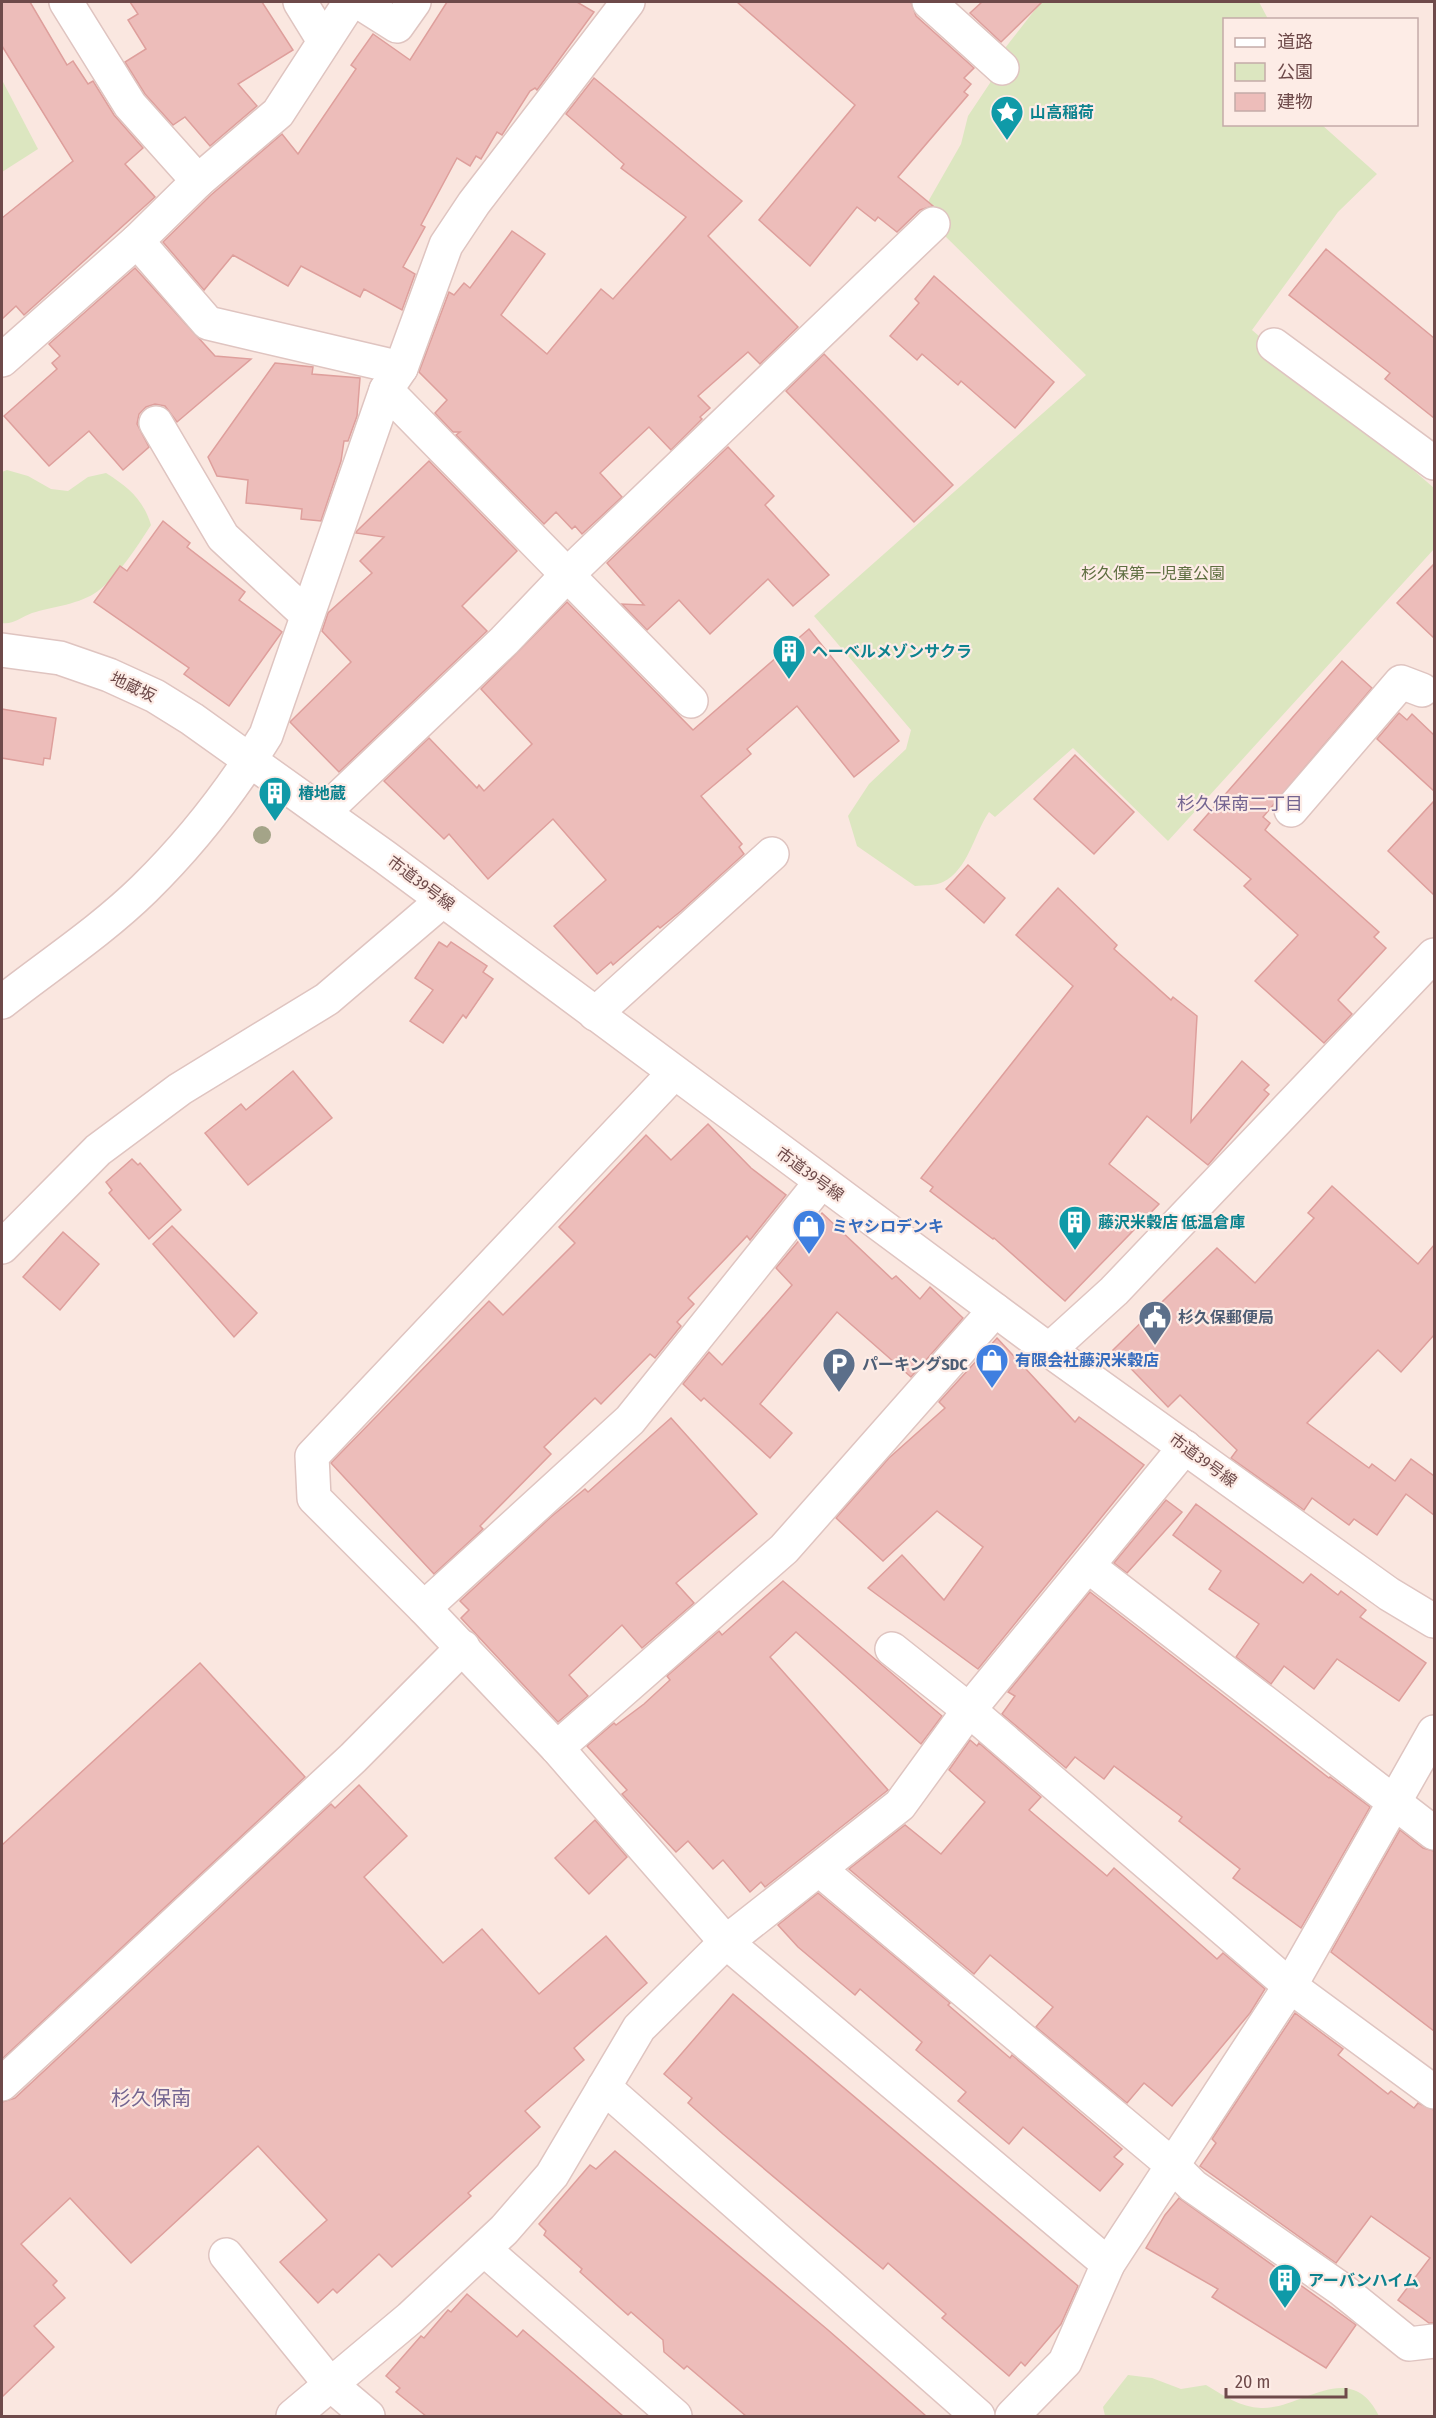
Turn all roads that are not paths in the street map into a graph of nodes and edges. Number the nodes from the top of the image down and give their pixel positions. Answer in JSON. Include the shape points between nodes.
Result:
{"nodes":[{"id":1,"x":66,"y":2,"type":"edge"},
{"id":2,"x":300,"y":2,"type":"edge"},
{"id":3,"x":350,"y":2,"type":"edge"},
{"id":4,"x":359,"y":2,"type":"edge"},
{"id":5,"x":414,"y":2,"type":"edge"},
{"id":6,"x":929,"y":2,"type":"edge"},
{"id":7,"x":618,"y":5,"type":"edge"},
{"id":8,"x":324,"y":41,"type":"junction"},
{"id":9,"x":1002,"y":68,"type":"dead end"},
{"id":10,"x":198,"y":181,"type":"junction"},
{"id":11,"x":933,"y":224,"type":"dead end"},
{"id":12,"x":136,"y":241,"type":"junction"},
{"id":13,"x":1274,"y":345,"type":"dead end"},
{"id":14,"x":2,"y":360,"type":"edge"},
{"id":15,"x":393,"y":379,"type":"junction"},
{"id":16,"x":156,"y":423,"type":"dead end"},
{"id":17,"x":1434,"y":463,"type":"edge"},
{"id":18,"x":568,"y":574,"type":"junction"},
{"id":19,"x":306,"y":614,"type":"junction"},
{"id":20,"x":2,"y":650,"type":"edge"},
{"id":21,"x":1430,"y":689,"type":"edge"},
{"id":22,"x":691,"y":701,"type":"dead end"},
{"id":23,"x":250,"y":761,"type":"junction"},
{"id":24,"x":1291,"y":810,"type":"dead end"},
{"id":25,"x":324,"y":812,"type":"junction"},
{"id":26,"x":772,"y":854,"type":"dead end"},
{"id":27,"x":443,"y":900,"type":"junction"},
{"id":28,"x":1434,"y":955,"type":"edge"},
{"id":29,"x":2,"y":1002,"type":"edge"},
{"id":30,"x":595,"y":1014,"type":"junction"},
{"id":31,"x":674,"y":1073,"type":"junction"},
{"id":32,"x":821,"y":1182,"type":"junction"},
{"id":33,"x":2,"y":1247,"type":"edge"},
{"id":34,"x":995,"y":1310,"type":"junction"},
{"id":35,"x":1049,"y":1350,"type":"junction"},
{"id":36,"x":1185,"y":1448,"type":"junction"},
{"id":37,"x":1088,"y":1566,"type":"junction"},
{"id":38,"x":424,"y":1608,"type":"junction"},
{"id":39,"x":1434,"y":1621,"type":"edge"},
{"id":40,"x":463,"y":1647,"type":"junction"},
{"id":41,"x":892,"y":1648,"type":"dead end"},
{"id":42,"x":969,"y":1710,"type":"junction"},
{"id":43,"x":1434,"y":1732,"type":"edge"},
{"id":44,"x":557,"y":1748,"type":"junction"},
{"id":45,"x":1393,"y":1801,"type":"junction"},
{"id":46,"x":1434,"y":1833,"type":"edge"},
{"id":47,"x":820,"y":1870,"type":"junction"},
{"id":48,"x":726,"y":1942,"type":"junction"},
{"id":49,"x":1290,"y":1986,"type":"junction"},
{"id":50,"x":2,"y":2084,"type":"edge"},
{"id":51,"x":604,"y":2087,"type":"junction"},
{"id":52,"x":1434,"y":2092,"type":"edge"},
{"id":53,"x":1171,"y":2164,"type":"junction"},
{"id":54,"x":485,"y":2250,"type":"junction"},
{"id":55,"x":226,"y":2255,"type":"dead end"},
{"id":56,"x":1108,"y":2264,"type":"junction"},
{"id":57,"x":1434,"y":2341,"type":"edge"},
{"id":58,"x":330,"y":2384,"type":"junction"},
{"id":59,"x":292,"y":2416,"type":"edge"},
{"id":60,"x":368,"y":2416,"type":"edge"},
{"id":61,"x":675,"y":2416,"type":"edge"},
{"id":62,"x":978,"y":2416,"type":"edge"},
{"id":63,"x":1012,"y":2416,"type":"edge"}],
"edges":[{"from":1,"to":10,"type":"street","via":[[130,105]]},
{"from":2,"to":8,"type":"street"},
{"from":3,"to":8,"type":"street"},
{"from":4,"to":5,"type":"street","via":[[397,26]]},
{"from":6,"to":9,"type":"street"},
{"from":7,"to":15,"type":"street","via":[[446,245]]},
{"from":8,"to":10,"type":"street","via":[[278,113]]},
{"from":10,"to":12,"type":"street"},
{"from":11,"to":18,"type":"street"},
{"from":12,"to":14,"type":"street"},
{"from":12,"to":15,"type":"street","via":[[208,323]]},
{"from":13,"to":17,"type":"street"},
{"from":15,"to":18,"type":"street"},
{"from":15,"to":19,"type":"street"},
{"from":16,"to":19,"type":"street","via":[[223,537]]},
{"from":18,"to":22,"type":"street"},
{"from":18,"to":25,"type":"street"},
{"from":19,"to":23,"type":"street","via":[[266,735]]},
{"from":20,"to":23,"type":"street","name":"地蔵坂","via":[[60,658],[132,685],[192,719]]},
{"from":21,"to":24,"type":"street","via":[[1401,682]]},
{"from":23,"to":25,"type":"street","name":"市道39号線"},
{"from":23,"to":29,"type":"street","via":[[183,848],[144,889]]},
{"from":25,"to":27,"type":"street","name":"市道39号線"},
{"from":26,"to":30,"type":"street"},
{"from":27,"to":30,"type":"street","name":"市道39号線"},
{"from":27,"to":33,"type":"street","via":[[327,999],[180,1089],[98,1150]]},
{"from":28,"to":35,"type":"street","via":[[1114,1291]]},
{"from":30,"to":31,"type":"street","name":"市道39号線"},
{"from":31,"to":32,"type":"street","name":"市道39号線"},
{"from":31,"to":38,"type":"street","via":[[312,1456],[314,1498]]},
{"from":32,"to":34,"type":"street","name":"市道39号線"},
{"from":32,"to":38,"type":"street","via":[[630,1420]]},
{"from":34,"to":35,"type":"street","name":"市道39号線"},
{"from":34,"to":44,"type":"street","via":[[784,1549]]},
{"from":35,"to":36,"type":"street","name":"市道39号線"},
{"from":36,"to":37,"type":"street"},
{"from":36,"to":39,"type":"street","name":"市道39号線","via":[[1389,1594]]},
{"from":37,"to":42,"type":"street"},
{"from":37,"to":45,"type":"street"},
{"from":38,"to":40,"type":"street"},
{"from":40,"to":44,"type":"street"},
{"from":40,"to":50,"type":"street","via":[[362,1750]]},
{"from":41,"to":42,"type":"street"},
{"from":42,"to":47,"type":"street","via":[[900,1805]]},
{"from":42,"to":49,"type":"street"},
{"from":43,"to":45,"type":"street"},
{"from":44,"to":48,"type":"street"},
{"from":45,"to":46,"type":"street"},
{"from":45,"to":49,"type":"street"},
{"from":47,"to":48,"type":"street"},
{"from":47,"to":53,"type":"street"},
{"from":48,"to":51,"type":"street","via":[[639,2028]]},
{"from":48,"to":56,"type":"street"},
{"from":49,"to":52,"type":"street"},
{"from":49,"to":53,"type":"street"},
{"from":51,"to":54,"type":"street","via":[[552,2175]]},
{"from":51,"to":62,"type":"street"},
{"from":53,"to":56,"type":"street"},
{"from":53,"to":57,"type":"street","via":[[1193,2186],[1341,2289],[1409,2344]]},
{"from":54,"to":58,"type":"street"},
{"from":54,"to":61,"type":"street"},
{"from":55,"to":58,"type":"street"},
{"from":56,"to":63,"type":"street","via":[[1065,2362]]},
{"from":58,"to":59,"type":"street"},
{"from":58,"to":60,"type":"street"}]}
